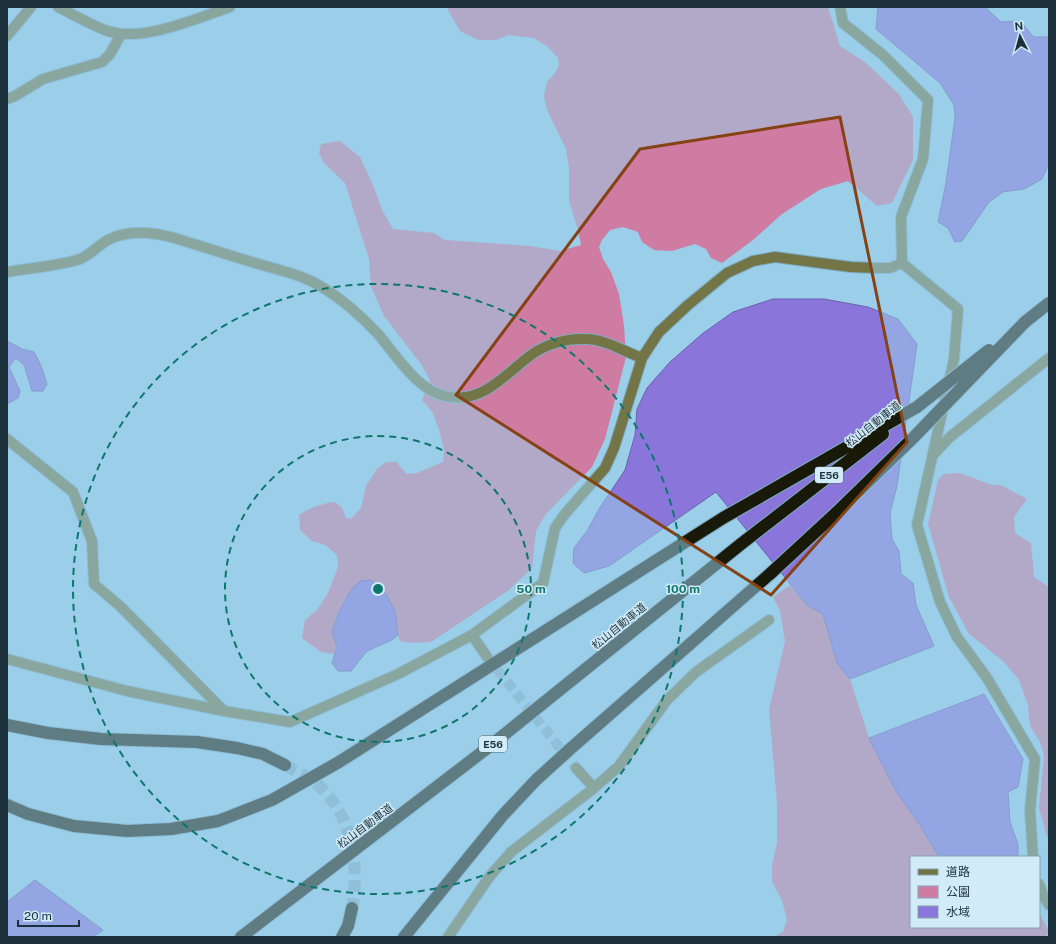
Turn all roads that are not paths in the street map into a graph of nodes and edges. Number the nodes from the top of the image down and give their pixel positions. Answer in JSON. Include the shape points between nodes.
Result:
{"nodes":[{"id":1,"x":31,"y":7,"type":"edge"},
{"id":2,"x":58,"y":7,"type":"edge"},
{"id":3,"x":230,"y":7,"type":"edge"},
{"id":4,"x":840,"y":7,"type":"edge"},
{"id":5,"x":121,"y":34,"type":"junction"},
{"id":6,"x":7,"y":36,"type":"edge"},
{"id":7,"x":7,"y":99,"type":"edge"},
{"id":8,"x":902,"y":263,"type":"junction"},
{"id":9,"x":7,"y":272,"type":"edge"},
{"id":10,"x":1049,"y":302,"type":"edge"},
{"id":11,"x":1025,"y":322,"type":"junction"},
{"id":12,"x":642,"y":358,"type":"junction"},
{"id":13,"x":1049,"y":358,"type":"edge"},
{"id":14,"x":917,"y":407,"type":"junction"},
{"id":15,"x":7,"y":439,"type":"edge"},
{"id":16,"x":933,"y":454,"type":"junction"},
{"id":17,"x":770,"y":620,"type":"dead end"},
{"id":18,"x":472,"y":635,"type":"junction"},
{"id":19,"x":487,"y":656,"type":"tunnel mouth"},
{"id":20,"x":7,"y":659,"type":"edge"},
{"id":21,"x":224,"y":711,"type":"junction"},
{"id":22,"x":7,"y":725,"type":"edge"},
{"id":23,"x":285,"y":765,"type":"tunnel mouth"},
{"id":24,"x":576,"y":768,"type":"tunnel mouth"},
{"id":25,"x":594,"y":788,"type":"junction"},
{"id":26,"x":7,"y":804,"type":"edge"},
{"id":27,"x":1033,"y":856,"type":"edge"},
{"id":28,"x":1040,"y":887,"type":"edge"},
{"id":29,"x":1049,"y":905,"type":"edge"},
{"id":30,"x":352,"y":908,"type":"tunnel mouth"},
{"id":31,"x":241,"y":937,"type":"edge"},
{"id":32,"x":342,"y":937,"type":"edge"},
{"id":33,"x":404,"y":937,"type":"edge"},
{"id":34,"x":448,"y":937,"type":"edge"}],
"edges":[{"from":1,"to":6,"type":"street"},
{"from":2,"to":5,"type":"street","via":[[106,31]]},
{"from":3,"to":5,"type":"street","via":[[168,28]]},
{"from":4,"to":8,"type":"street","via":[[843,23],[883,55],[928,100],[923,159],[901,217]]},
{"from":5,"to":7,"type":"street","via":[[110,54],[102,62],[43,79]]},
{"from":8,"to":12,"type":"street","via":[[890,268],[876,268],[775,257],[753,261],[727,273],[688,305],[659,332]]},
{"from":8,"to":16,"type":"street","via":[[958,309],[954,360]]},
{"from":9,"to":12,"type":"street","via":[[81,258],[119,235],[152,232],[171,237],[304,277],[325,289],[376,333],[414,377],[432,392],[446,396],[466,398],[481,393],[532,354],[564,340],[585,339],[605,342]]},
{"from":10,"to":11,"type":"highway","name":"松山自動車道","number":"E56"},
{"from":11,"to":14,"type":"highway","name":"松山自動車道","number":"E56","bridge":true},
{"from":11,"to":33,"type":"highway","bridge":true,"via":[[837,512],[536,780],[503,815]]},
{"from":12,"to":18,"type":"street","via":[[614,448],[605,468],[555,528],[543,583]]},
{"from":13,"to":16,"type":"street","via":[[950,437]]},
{"from":14,"to":26,"type":"highway","via":[[723,518],[339,762],[272,800],[218,821],[171,829],[127,831],[74,826],[28,814]]},
{"from":14,"to":31,"type":"highway","name":"松山自動車道","number":"E56","via":[[741,544],[490,746]]},
{"from":15,"to":21,"type":"street","via":[[73,492],[92,541],[94,584],[120,606]]},
{"from":16,"to":27,"type":"street","via":[[918,525],[940,602],[957,637],[987,678],[1035,759],[1030,810]]},
{"from":17,"to":25,"type":"street","via":[[696,672],[667,700],[619,766]]},
{"from":18,"to":19,"type":"street"},
{"from":18,"to":21,"type":"street","via":[[398,674],[290,722]]},
{"from":20,"to":21,"type":"street","via":[[128,691]]},
{"from":22,"to":23,"type":"highway","via":[[101,739],[197,742],[263,754]]},
{"from":24,"to":25,"type":"street"},
{"from":25,"to":34,"type":"street","via":[[511,852],[490,876]]},
{"from":28,"to":29,"type":"street"},
{"from":30,"to":32,"type":"highway","via":[[348,926]]}]}
